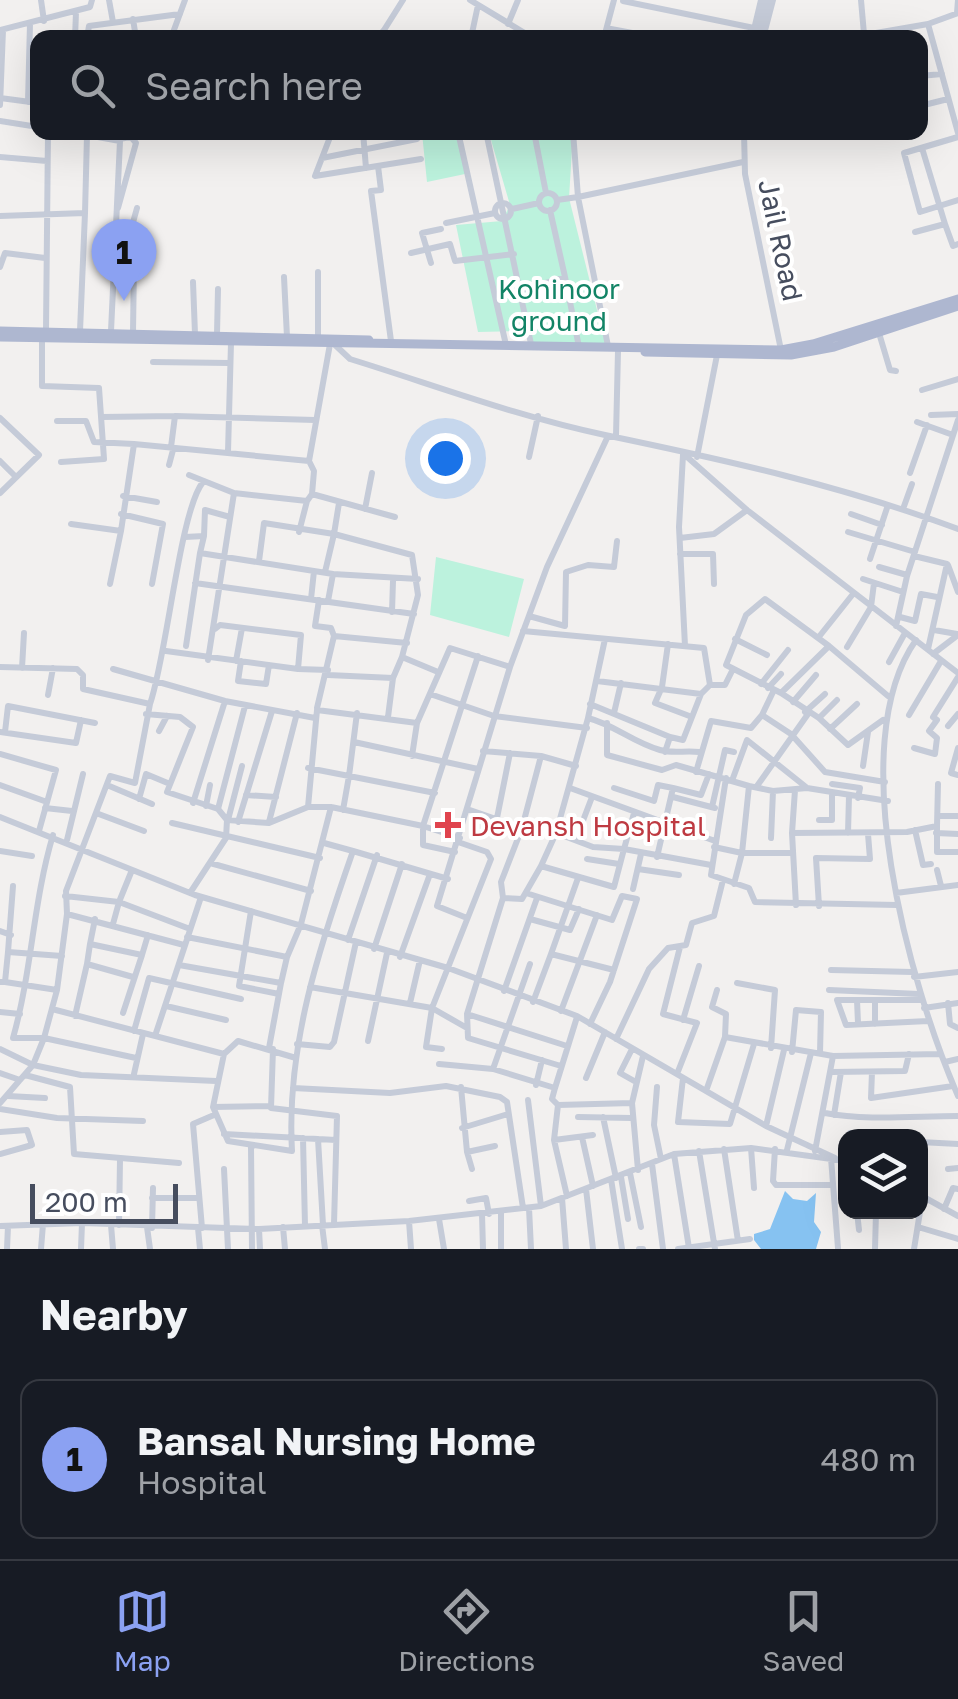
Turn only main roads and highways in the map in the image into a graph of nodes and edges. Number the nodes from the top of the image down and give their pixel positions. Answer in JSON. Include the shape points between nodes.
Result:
{"nodes":[{"id":1,"x":958,"y":302,"type":"edge"},
{"id":2,"x":0,"y":333,"type":"edge"},
{"id":3,"x":44,"y":334,"type":"junction"},
{"id":4,"x":506,"y":345,"type":"junction"},
{"id":5,"x":613,"y":349,"type":"junction"},
{"id":6,"x":782,"y":353,"type":"junction"}],
"edges":[{"from":1,"to":6,"type":"main road"},
{"from":1,"to":6,"type":"main road","via":[[834,348]]},
{"from":2,"to":3,"type":"main road"},
{"from":3,"to":4,"type":"main road"},
{"from":3,"to":4,"type":"main road"},
{"from":4,"to":5,"type":"main road"},
{"from":5,"to":6,"type":"main road"},
{"from":5,"to":6,"type":"main road"}]}
